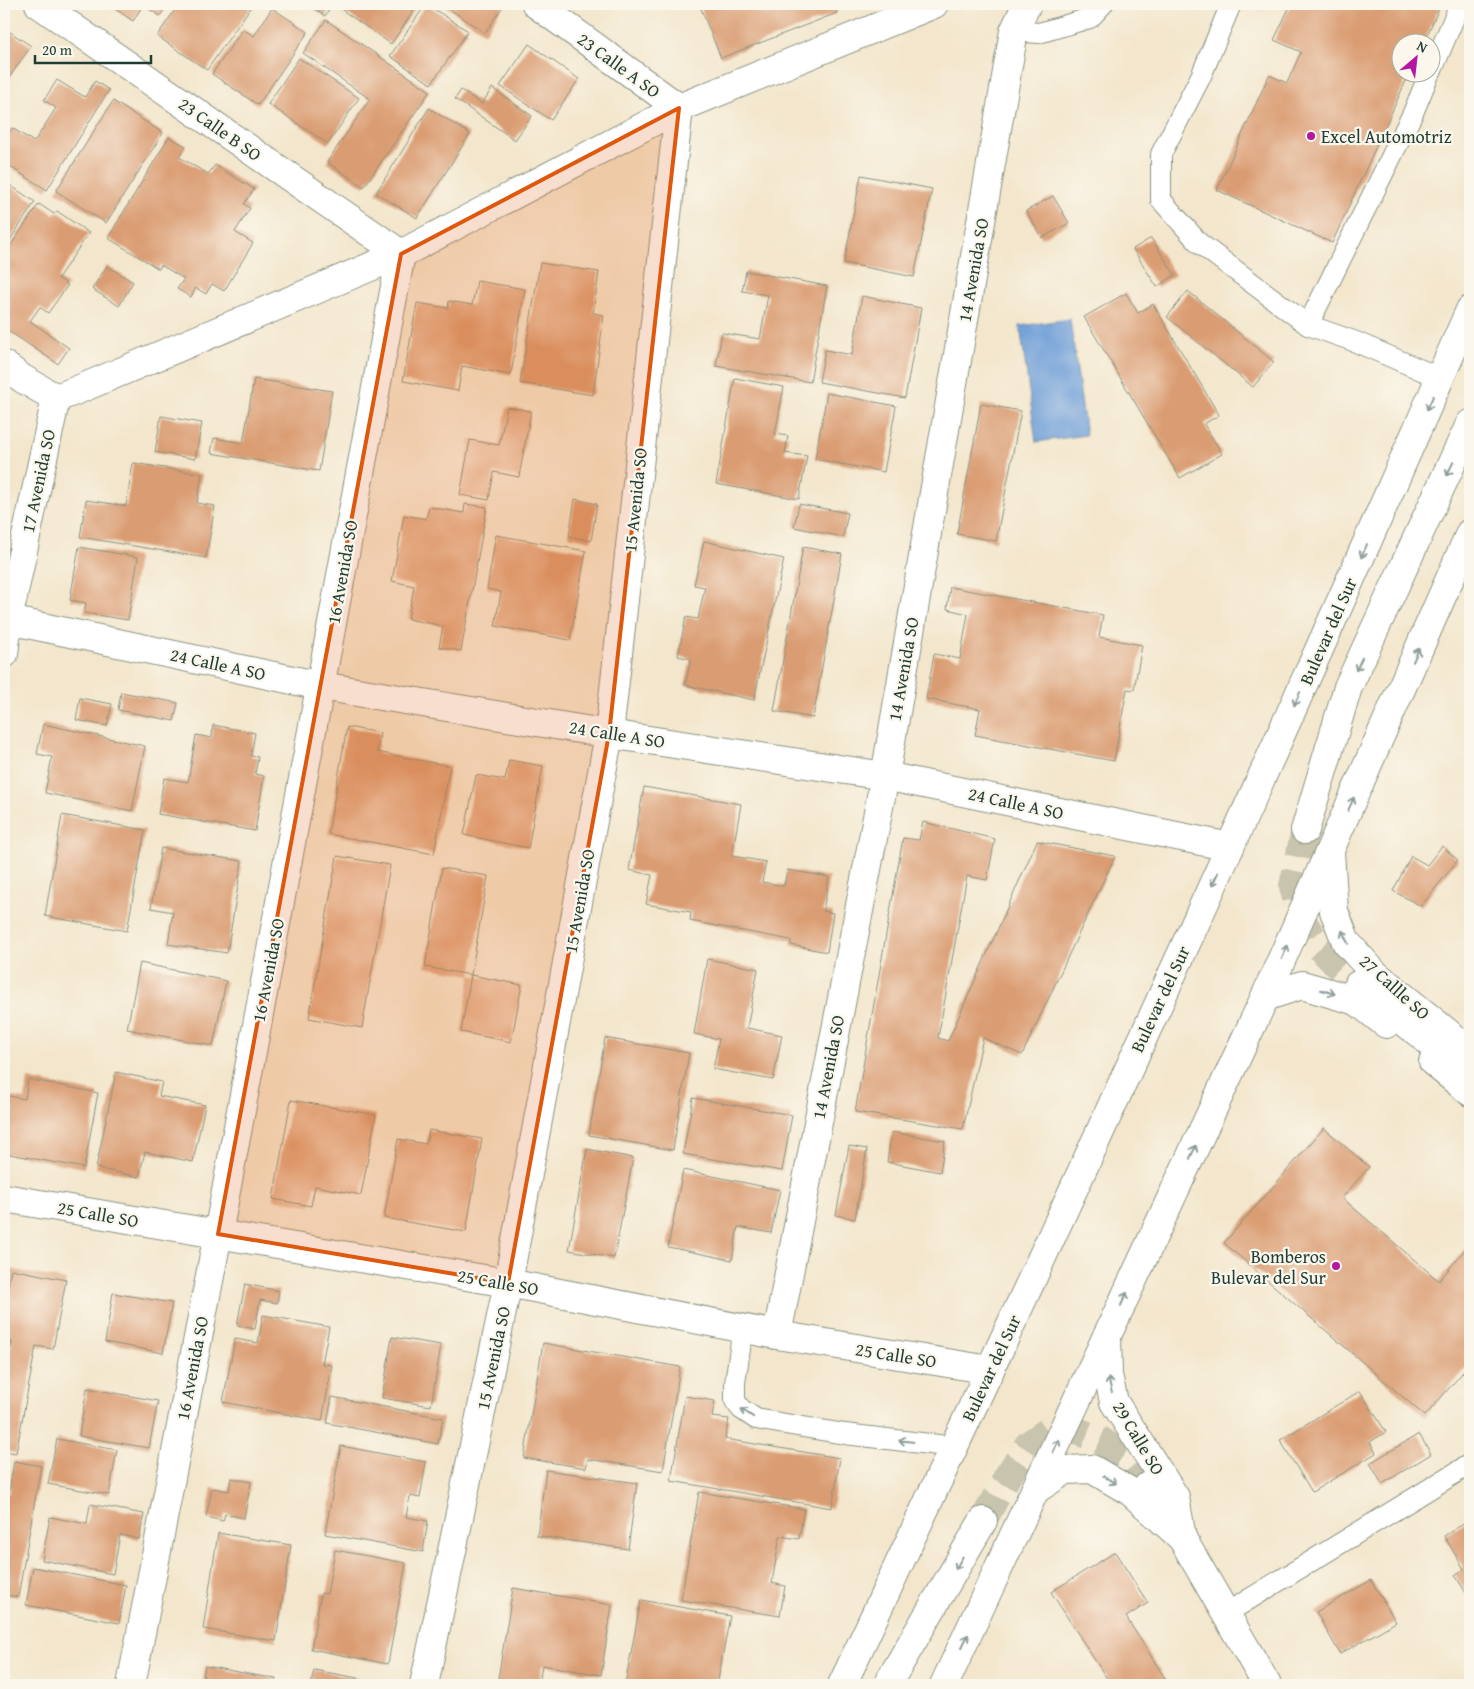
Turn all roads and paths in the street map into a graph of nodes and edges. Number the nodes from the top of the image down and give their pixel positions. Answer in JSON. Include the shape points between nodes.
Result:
{"nodes":[{"id":1,"x":40,"y":4,"type":"edge"},
{"id":2,"x":536,"y":4,"type":"edge"},
{"id":3,"x":934,"y":4,"type":"edge"},
{"id":4,"x":1027,"y":4,"type":"edge"},
{"id":5,"x":1103,"y":4,"type":"edge"},
{"id":6,"x":1231,"y":4,"type":"edge"},
{"id":7,"x":1460,"y":4,"type":"edge"},
{"id":8,"x":1014,"y":31,"type":"junction"},
{"id":9,"x":1442,"y":46,"type":"edge"},
{"id":10,"x":1426,"y":82,"type":"edge"},
{"id":11,"x":679,"y":108,"type":"junction"},
{"id":12,"x":401,"y":254,"type":"junction"},
{"id":13,"x":1470,"y":310,"type":"edge"},
{"id":14,"x":1308,"y":326,"type":"junction"},
{"id":15,"x":4,"y":365,"type":"edge"},
{"id":16,"x":1440,"y":378,"type":"junction"},
{"id":17,"x":56,"y":398,"type":"junction"},
{"id":18,"x":1470,"y":424,"type":"edge"},
{"id":19,"x":1470,"y":533,"type":"edge"},
{"id":20,"x":6,"y":620,"type":"edge"},
{"id":21,"x":4,"y":654,"type":"edge"},
{"id":22,"x":321,"y":686,"type":"junction"},
{"id":23,"x":609,"y":734,"type":"junction"},
{"id":24,"x":885,"y":776,"type":"junction"},
{"id":25,"x":1305,"y":830,"type":"tunnel mouth"},
{"id":26,"x":1230,"y":847,"type":"junction"},
{"id":27,"x":1330,"y":852,"type":"junction"},
{"id":28,"x":1358,"y":985,"type":"tunnel mouth"},
{"id":29,"x":1265,"y":997,"type":"junction"},
{"id":30,"x":1470,"y":1052,"type":"edge"},
{"id":31,"x":1470,"y":1074,"type":"edge"},
{"id":32,"x":1470,"y":1092,"type":"edge"},
{"id":33,"x":4,"y":1198,"type":"edge"},
{"id":34,"x":218,"y":1234,"type":"junction"},
{"id":35,"x":508,"y":1283,"type":"junction"},
{"id":36,"x":743,"y":1328,"type":"junction"},
{"id":37,"x":777,"y":1335,"type":"junction"},
{"id":38,"x":1107,"y":1336,"type":"junction"},
{"id":39,"x":990,"y":1370,"type":"junction"},
{"id":40,"x":955,"y":1447,"type":"junction"},
{"id":41,"x":1470,"y":1464,"type":"edge"},
{"id":42,"x":1148,"y":1486,"type":"tunnel mouth"},
{"id":43,"x":1035,"y":1490,"type":"junction"},
{"id":44,"x":984,"y":1520,"type":"tunnel mouth"},
{"id":45,"x":1182,"y":1538,"type":"junction"},
{"id":46,"x":1225,"y":1614,"type":"junction"},
{"id":47,"x":130,"y":1685,"type":"edge"},
{"id":48,"x":424,"y":1685,"type":"edge"},
{"id":49,"x":842,"y":1685,"type":"edge"},
{"id":50,"x":887,"y":1685,"type":"edge"},
{"id":51,"x":944,"y":1685,"type":"edge"},
{"id":52,"x":1267,"y":1685,"type":"edge"}],
"edges":[{"from":1,"to":12,"type":"main road","name":"23 Calle B SO"},
{"from":2,"to":11,"type":"main road","name":"23 Calle A SO"},
{"from":3,"to":11,"type":"main road"},
{"from":4,"to":8,"type":"main road","name":"14 Avenida SO"},
{"from":5,"to":8,"type":"lane","via":[[1090,18],[1040,33]]},
{"from":6,"to":14,"type":"lane","via":[[1201,76],[1162,154],[1161,200],[1199,243]]},
{"from":7,"to":9,"type":"lane"},
{"from":8,"to":24,"type":"main road","name":"14 Avenida SO"},
{"from":10,"to":14,"type":"lane"},
{"from":11,"to":12,"type":"main road"},
{"from":11,"to":23,"type":"main road","name":"15 Avenida SO"},
{"from":12,"to":17,"type":"main road"},
{"from":12,"to":22,"type":"main road","name":"16 Avenida SO"},
{"from":13,"to":16,"type":"main road","name":"Bulevar del Sur"},
{"from":14,"to":16,"type":"lane","via":[[1356,342]]},
{"from":15,"to":17,"type":"main road"},
{"from":16,"to":26,"type":"main road","name":"Bulevar del Sur","one_way":true},
{"from":17,"to":20,"type":"main road","name":"17 Avenida SO"},
{"from":18,"to":25,"type":"main road","one_way":true,"via":[[1348,687]]},
{"from":27,"to":19,"type":"main road","one_way":true},
{"from":20,"to":21,"type":"main road","name":"17 Avenida SO"},
{"from":20,"to":22,"type":"main road","name":"24 Calle A SO"},
{"from":22,"to":23,"type":"main road","name":"24 Calle A SO"},
{"from":22,"to":34,"type":"main road","name":"16 Avenida SO"},
{"from":23,"to":24,"type":"main road","name":"24 Calle A SO"},
{"from":23,"to":35,"type":"main road","name":"15 Avenida SO"},
{"from":24,"to":26,"type":"main road","name":"24 Calle A SO"},
{"from":24,"to":37,"type":"main road","name":"14 Avenida SO"},
{"from":26,"to":39,"type":"main road","name":"Bulevar del Sur","one_way":true},
{"from":29,"to":27,"type":"main road","one_way":true},
{"from":30,"to":27,"type":"main road","name":"27 Callle SO","one_way":true,"via":[[1375,974],[1346,942],[1334,911]]},
{"from":28,"to":31,"type":"main road"},
{"from":29,"to":32,"type":"main road","name":"27 Callle SO","one_way":true,"via":[[1302,984],[1357,1001]]},
{"from":38,"to":29,"type":"main road","one_way":true},
{"from":33,"to":34,"type":"main road","name":"25 Calle SO"},
{"from":34,"to":35,"type":"main road","name":"25 Calle SO"},
{"from":34,"to":47,"type":"main road","name":"16 Avenida SO"},
{"from":35,"to":36,"type":"main road","name":"25 Calle SO"},
{"from":35,"to":48,"type":"main road","name":"15 Avenida SO"},
{"from":36,"to":37,"type":"main road","name":"25 Calle SO"},
{"from":40,"to":36,"type":"lane","one_way":true,"via":[[756,1419],[735,1402]]},
{"from":37,"to":39,"type":"main road","name":"25 Calle SO"},
{"from":43,"to":38,"type":"main road","one_way":true},
{"from":45,"to":38,"type":"main road","name":"29 Calle SO","one_way":true,"via":[[1175,1497],[1114,1402],[1108,1375]]},
{"from":39,"to":40,"type":"main road","name":"Bulevar del Sur"},
{"from":40,"to":49,"type":"main road","name":"Bulevar del Sur"},
{"from":41,"to":46,"type":"lane"},
{"from":42,"to":45,"type":"main road"},
{"from":43,"to":45,"type":"main road","name":"29 Calle SO","one_way":true,"via":[[1066,1470],[1092,1469],[1131,1492]]},
{"from":51,"to":43,"type":"main road","one_way":true},
{"from":44,"to":50,"type":"main road","one_way":true},
{"from":45,"to":46,"type":"main road","name":"29 Calle SO"},
{"from":46,"to":52,"type":"main road","name":"29 Calle SO"}]}
